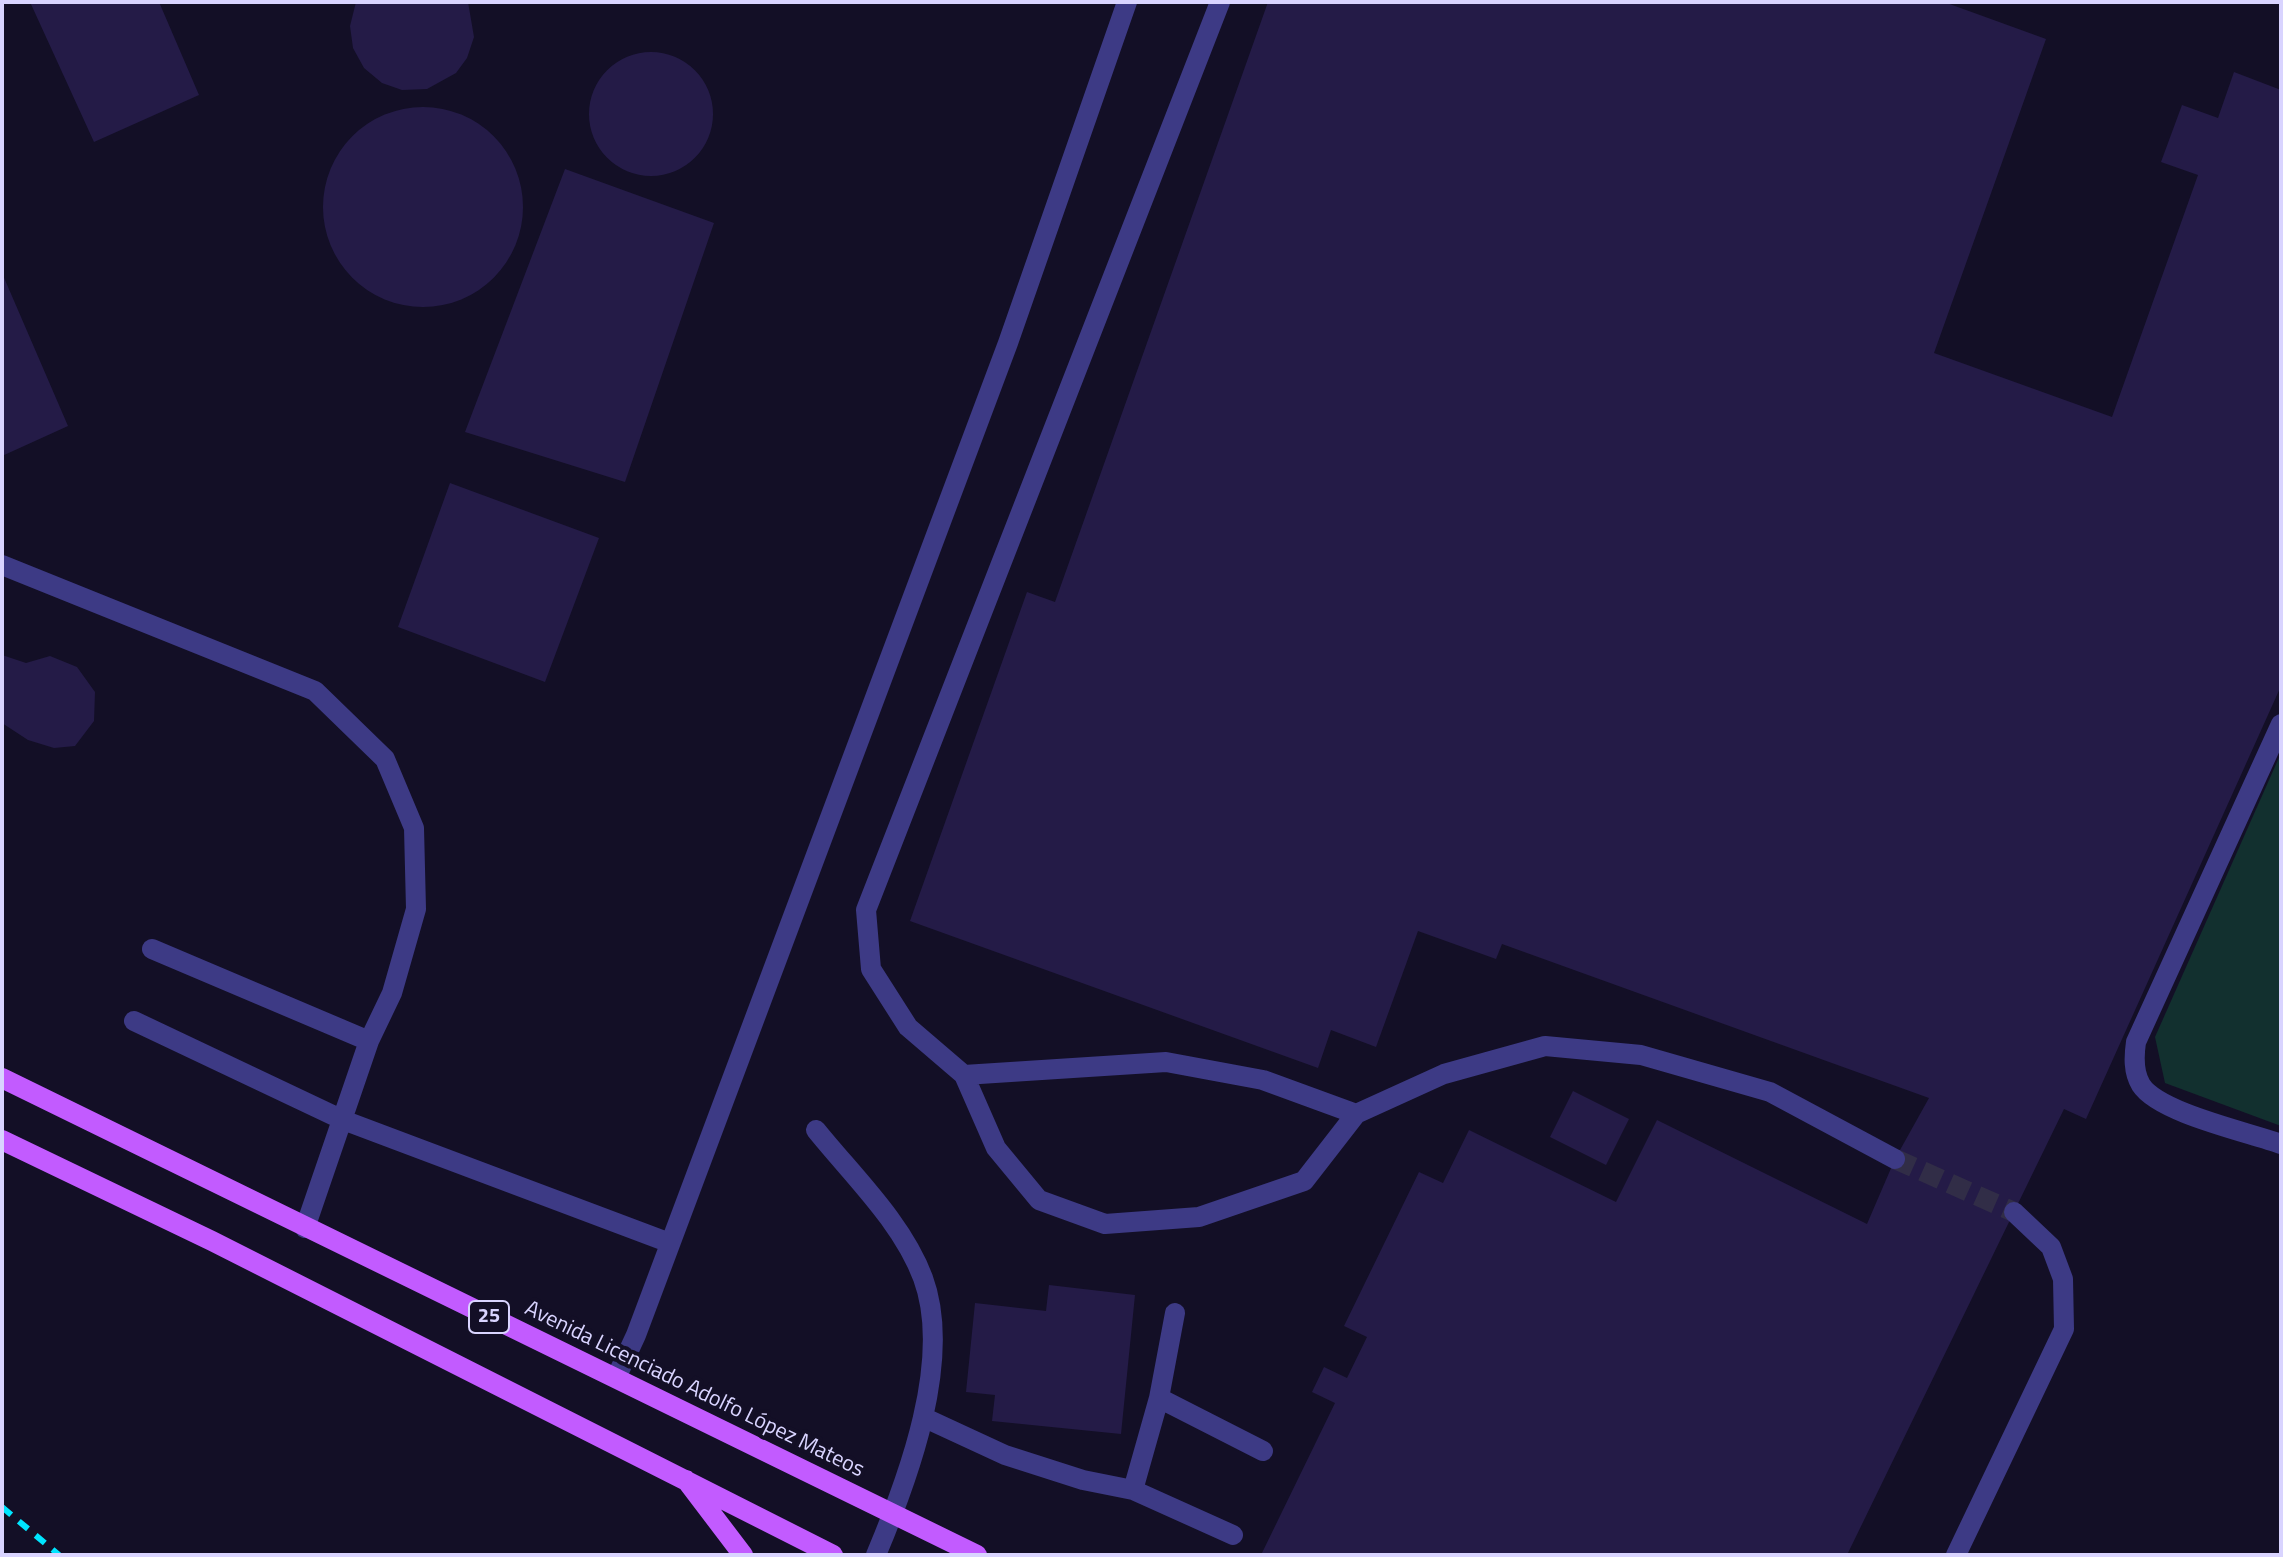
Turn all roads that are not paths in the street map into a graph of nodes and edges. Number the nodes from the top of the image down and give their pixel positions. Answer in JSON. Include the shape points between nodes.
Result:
{"nodes":[{"id":1,"x":1127,"y":2,"type":"edge"},
{"id":2,"x":1220,"y":2,"type":"edge"},
{"id":3,"x":2,"y":565,"type":"edge"},
{"id":4,"x":2281,"y":724,"type":"edge"},
{"id":5,"x":152,"y":949,"type":"dead end"},
{"id":6,"x":134,"y":1021,"type":"dead end"},
{"id":7,"x":369,"y":1041,"type":"junction"},
{"id":8,"x":964,"y":1075,"type":"junction"},
{"id":9,"x":2,"y":1078,"type":"edge"},
{"id":10,"x":1356,"y":1114,"type":"junction"},
{"id":11,"x":343,"y":1120,"type":"junction"},
{"id":12,"x":816,"y":1130,"type":"dead end"},
{"id":13,"x":2,"y":1140,"type":"edge"},
{"id":14,"x":2281,"y":1144,"type":"edge"},
{"id":15,"x":1895,"y":1159,"type":"tunnel mouth"},
{"id":16,"x":2014,"y":1212,"type":"tunnel mouth"},
{"id":17,"x":305,"y":1228,"type":"junction"},
{"id":18,"x":670,"y":1243,"type":"junction"},
{"id":19,"x":1175,"y":1313,"type":"dead end"},
{"id":20,"x":616,"y":1378,"type":"junction"},
{"id":21,"x":1159,"y":1398,"type":"junction"},
{"id":22,"x":925,"y":1418,"type":"junction"},
{"id":23,"x":1263,"y":1451,"type":"dead end"},
{"id":24,"x":684,"y":1477,"type":"junction"},
{"id":25,"x":1133,"y":1490,"type":"junction"},
{"id":26,"x":893,"y":1514,"type":"junction"},
{"id":27,"x":1233,"y":1535,"type":"dead end"},
{"id":28,"x":743,"y":1555,"type":"edge"},
{"id":29,"x":833,"y":1555,"type":"edge"},
{"id":30,"x":876,"y":1555,"type":"edge"},
{"id":31,"x":977,"y":1555,"type":"edge"},
{"id":32,"x":1956,"y":1555,"type":"edge"}],
"edges":[{"from":1,"to":18,"type":"street","via":[[1008,343]]},
{"from":2,"to":8,"type":"street","via":[[866,910],[871,969],[908,1027]]},
{"from":3,"to":7,"type":"street","via":[[315,691],[385,759],[414,828],[416,909],[392,993]]},
{"from":4,"to":14,"type":"street","via":[[2136,1042],[2134,1064],[2141,1085],[2156,1099]]},
{"from":5,"to":7,"type":"street"},
{"from":6,"to":11,"type":"street"},
{"from":7,"to":11,"type":"street"},
{"from":8,"to":10,"type":"street","via":[[1166,1062],[1263,1080]]},
{"from":8,"to":10,"type":"street","via":[[996,1148],[1039,1200],[1105,1224],[1199,1217],[1304,1181]]},
{"from":9,"to":17,"type":"main road","name":"Avenida Licenciado Adolfo López Mateos","number":"25"},
{"from":10,"to":15,"type":"street","via":[[1444,1074],[1545,1046],[1641,1055],[1770,1092]]},
{"from":11,"to":17,"type":"street"},
{"from":11,"to":18,"type":"street"},
{"from":12,"to":22,"type":"street","via":[[895,1227],[923,1277],[932,1327]]},
{"from":13,"to":24,"type":"main road","number":"25"},
{"from":16,"to":32,"type":"street","via":[[2051,1247],[2063,1279],[2064,1329]]},
{"from":17,"to":20,"type":"main road","name":"Avenida Licenciado Adolfo López Mateos","number":"25"},
{"from":18,"to":20,"type":"street"},
{"from":19,"to":21,"type":"street"},
{"from":20,"to":26,"type":"main road","name":"Avenida Licenciado Adolfo López Mateos","number":"25"},
{"from":21,"to":23,"type":"street"},
{"from":21,"to":25,"type":"street"},
{"from":22,"to":25,"type":"street","via":[[1044,1469]]},
{"from":22,"to":26,"type":"street"},
{"from":24,"to":28,"type":"main road"},
{"from":24,"to":29,"type":"main road","number":"25"},
{"from":25,"to":27,"type":"street"},
{"from":26,"to":30,"type":"street"},
{"from":26,"to":31,"type":"main road","name":"Avenida Licenciado Adolfo López Mateos","number":"25"}]}
